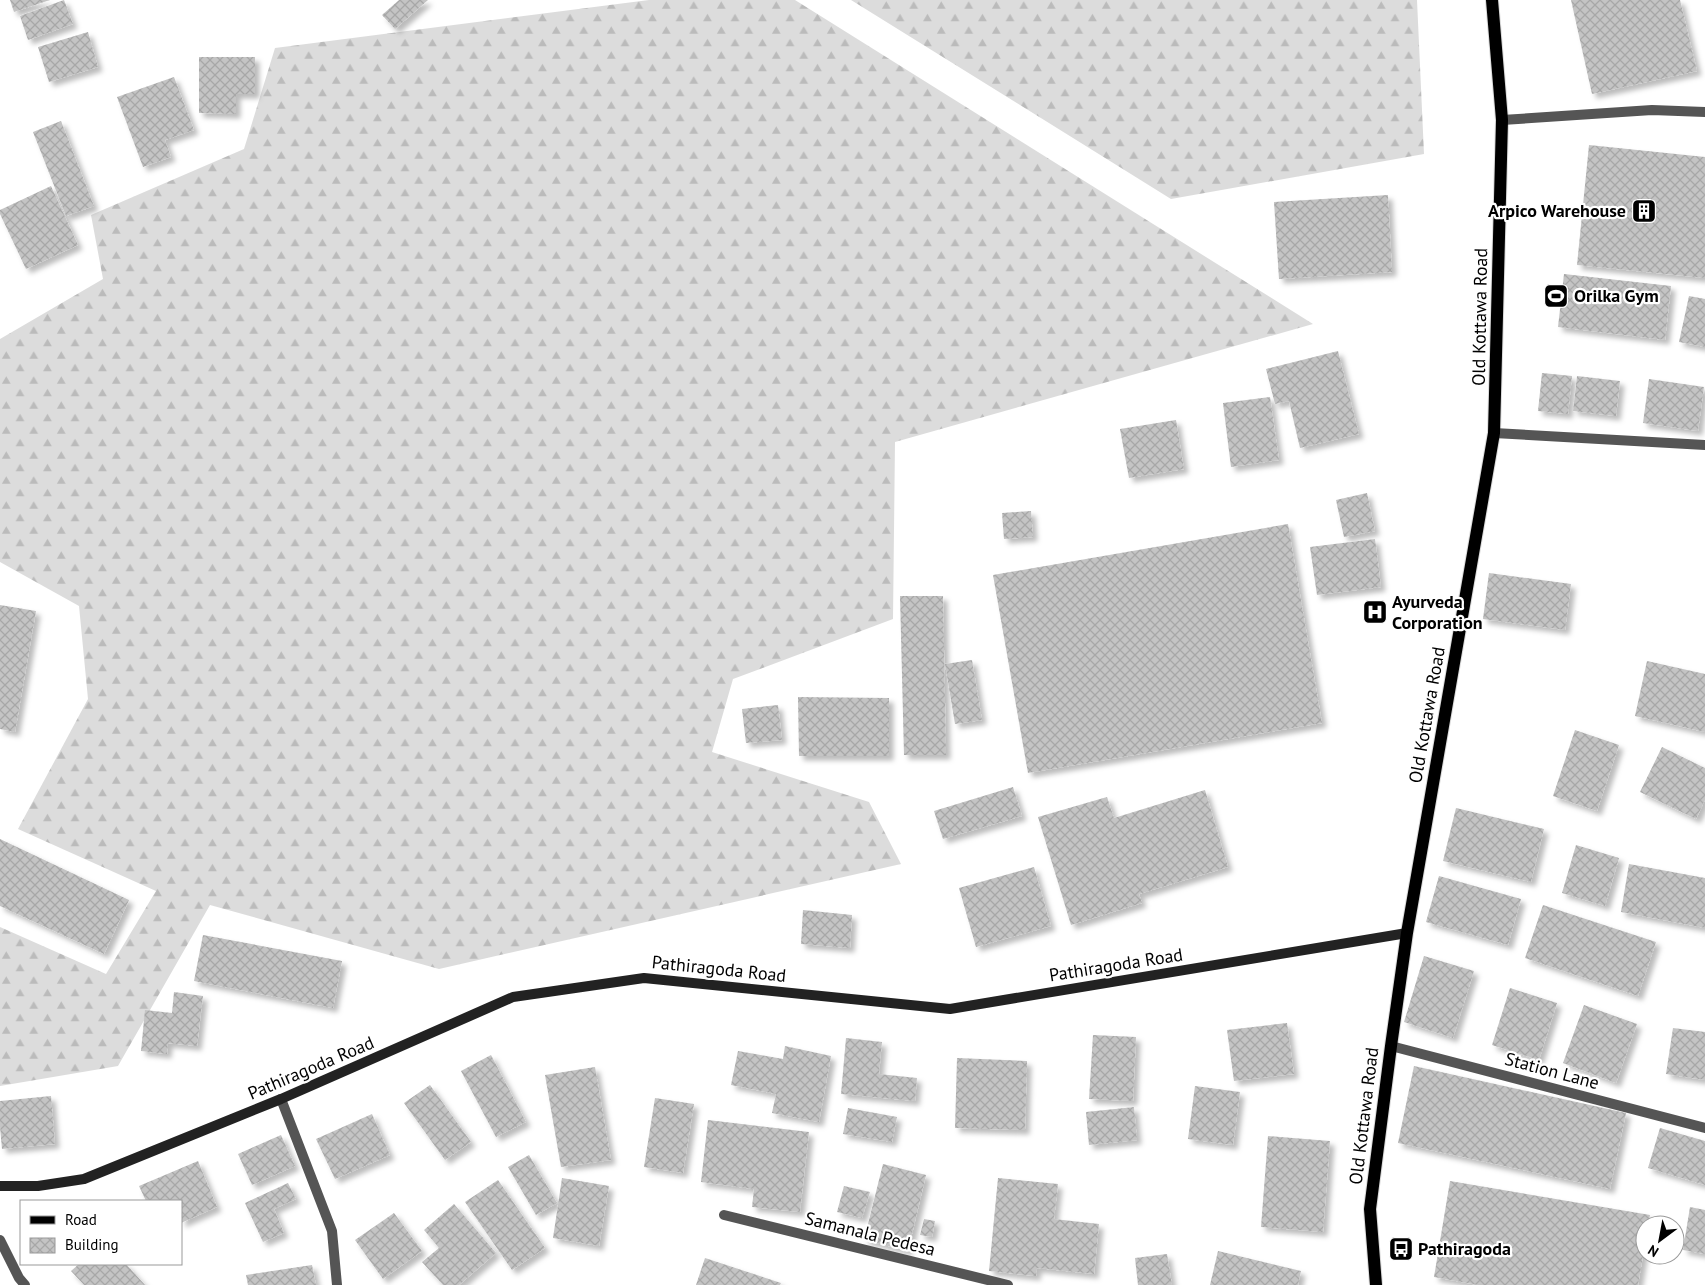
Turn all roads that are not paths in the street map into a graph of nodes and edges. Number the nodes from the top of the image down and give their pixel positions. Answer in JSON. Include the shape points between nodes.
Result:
{"nodes":[{"id":1,"x":1492,"y":0,"type":"edge"},
{"id":2,"x":1705,"y":112,"type":"edge"},
{"id":3,"x":1502,"y":120,"type":"junction"},
{"id":4,"x":1494,"y":433,"type":"junction"},
{"id":5,"x":1705,"y":445,"type":"edge"},
{"id":6,"x":1407,"y":933,"type":"junction"},
{"id":7,"x":1391,"y":1046,"type":"junction"},
{"id":8,"x":281,"y":1099,"type":"junction"},
{"id":9,"x":1705,"y":1128,"type":"edge"},
{"id":10,"x":0,"y":1186,"type":"edge"},
{"id":11,"x":724,"y":1215,"type":"dead end"},
{"id":12,"x":0,"y":1240,"type":"edge"},
{"id":13,"x":25,"y":1285,"type":"edge"},
{"id":14,"x":337,"y":1285,"type":"edge"},
{"id":15,"x":1008,"y":1285,"type":"edge"},
{"id":16,"x":1376,"y":1285,"type":"edge"}],
"edges":[{"from":1,"to":3,"type":"main road","name":"Old Kottawa Road"},
{"from":2,"to":3,"type":"street","via":[[1652,110]]},
{"from":3,"to":4,"type":"main road","name":"Old Kottawa Road"},
{"from":4,"to":5,"type":"street"},
{"from":4,"to":6,"type":"main road","name":"Old Kottawa Road"},
{"from":6,"to":7,"type":"main road","name":"Old Kottawa Road"},
{"from":6,"to":8,"type":"street","name":"Pathiragoda Road","via":[[950,1009],[644,978],[626,980],[513,998]]},
{"from":7,"to":9,"type":"street","name":"Station Lane"},
{"from":7,"to":16,"type":"main road","name":"Old Kottawa Road","via":[[1370,1209]]},
{"from":8,"to":10,"type":"street","name":"Pathiragoda Road","via":[[84,1179],[38,1186]]},
{"from":8,"to":14,"type":"street","via":[[332,1230]]},
{"from":11,"to":15,"type":"street","name":"Samanala Pedesa"},
{"from":12,"to":13,"type":"street"}]}
